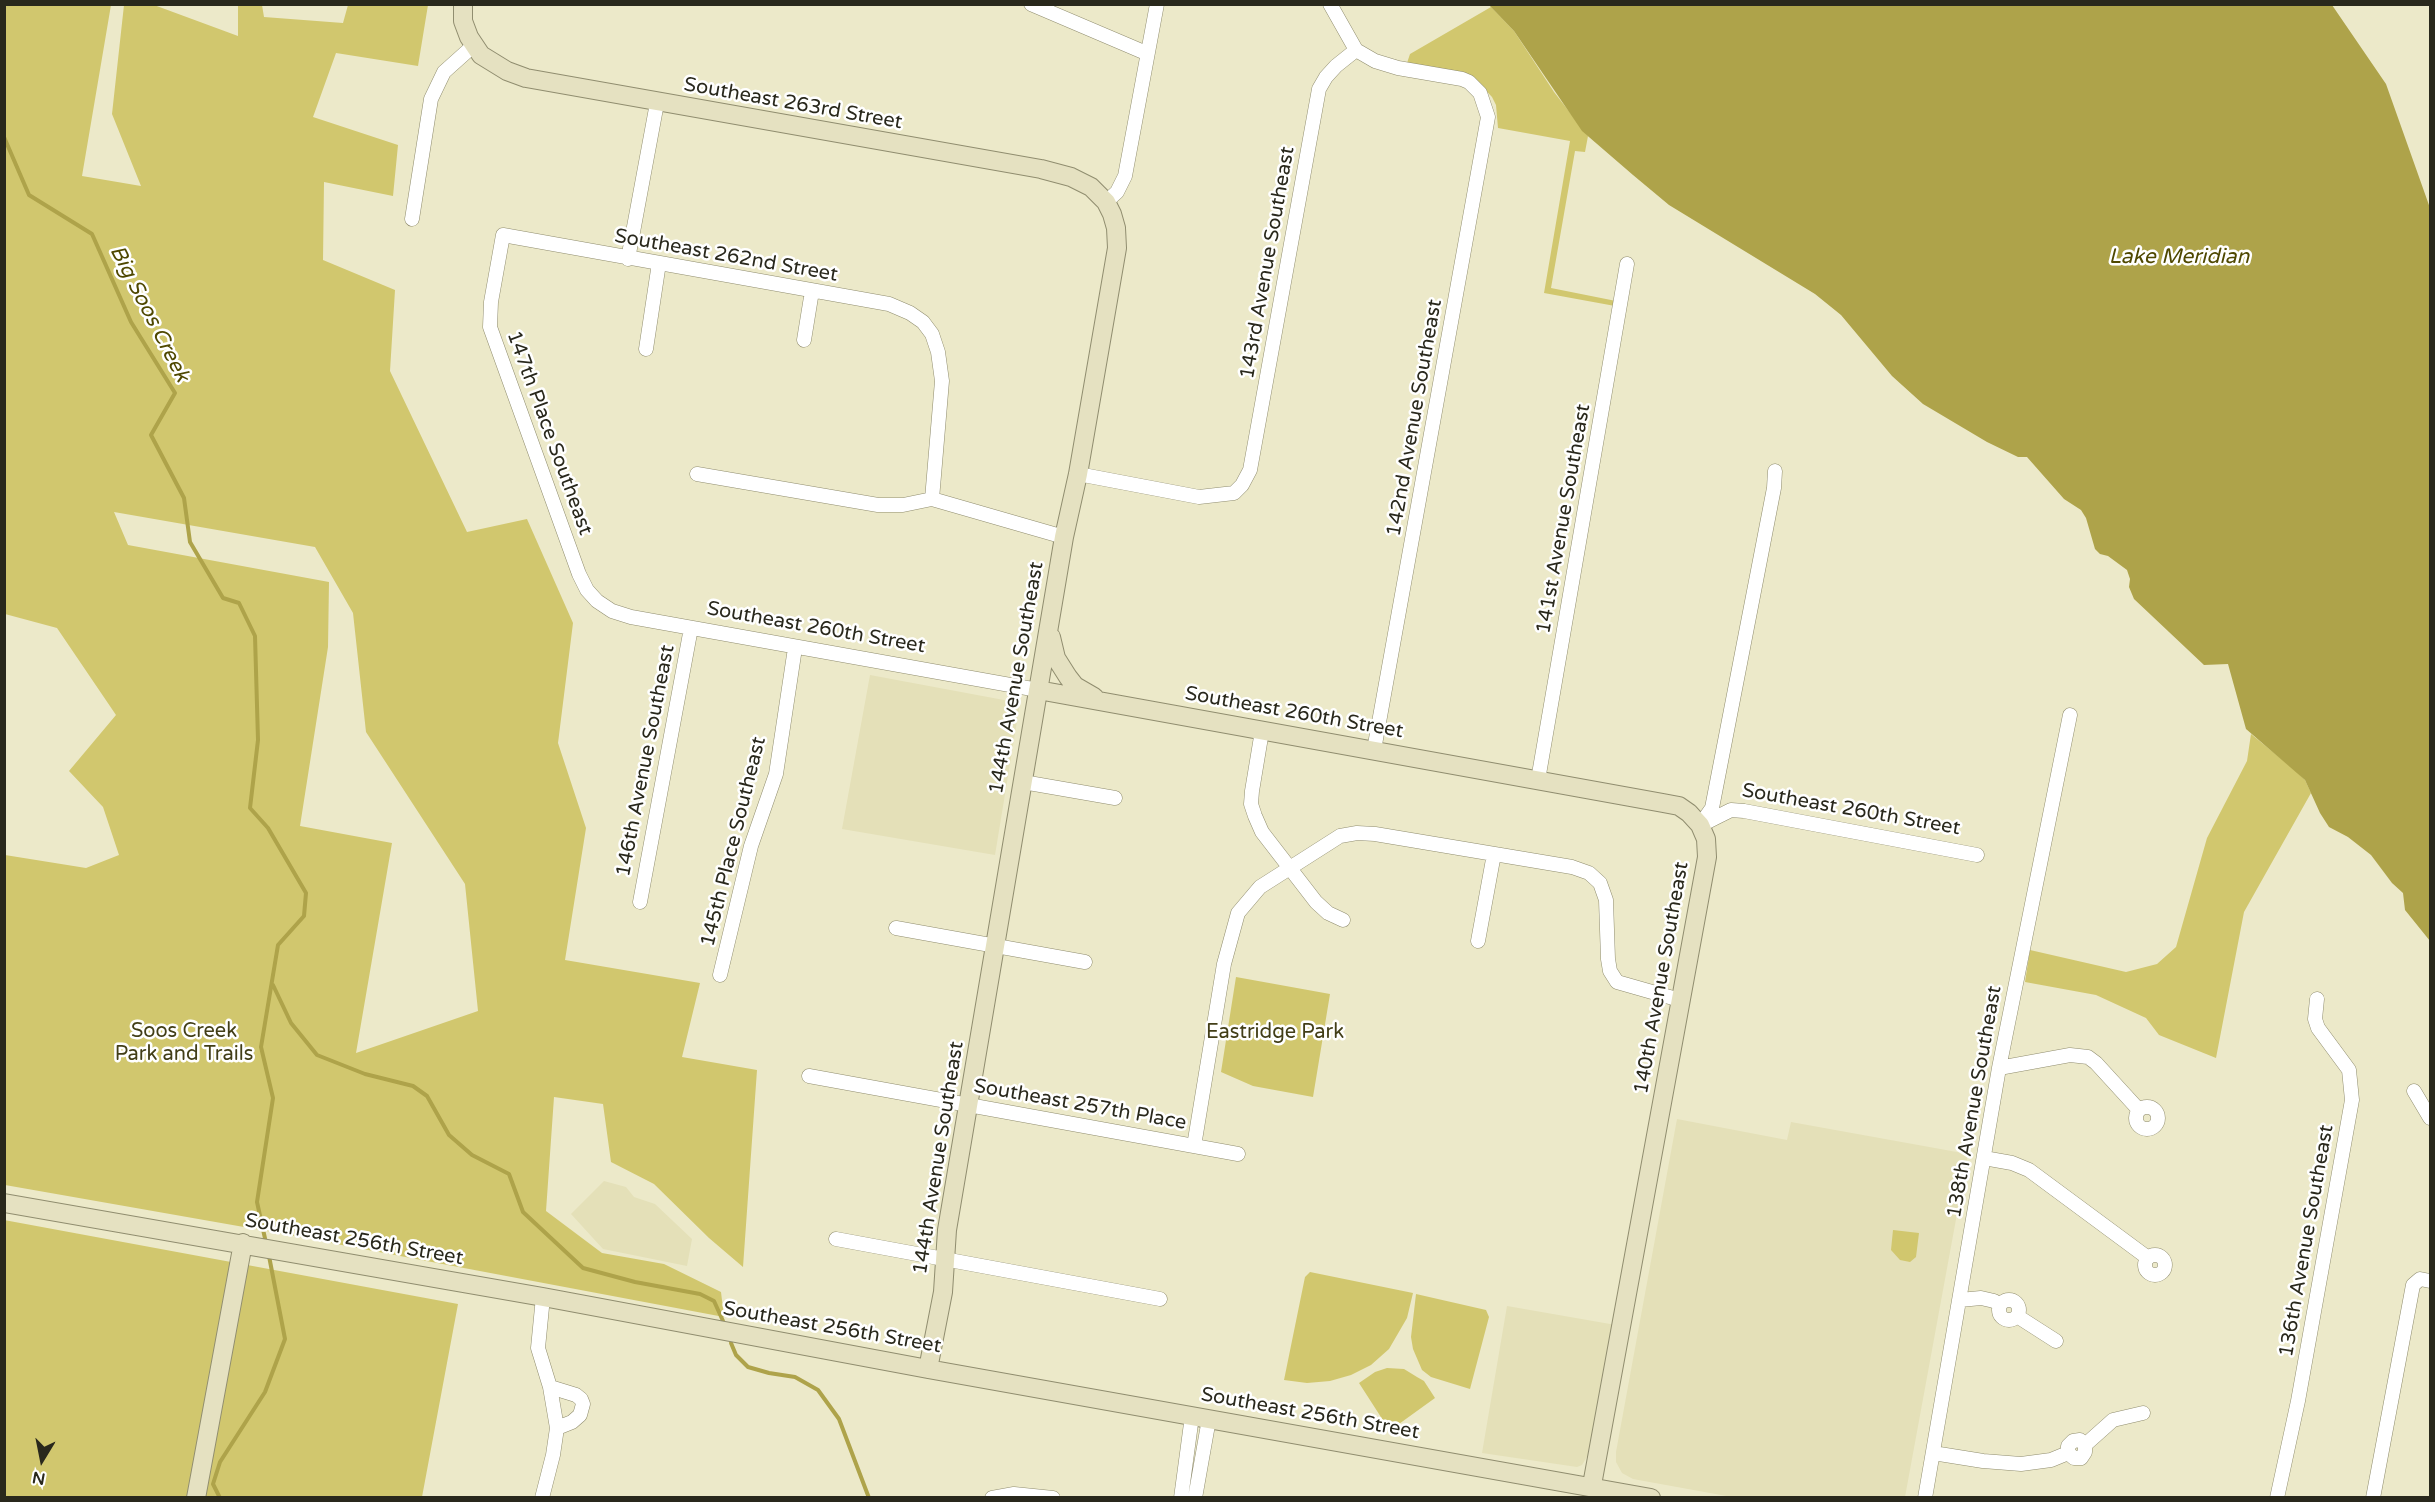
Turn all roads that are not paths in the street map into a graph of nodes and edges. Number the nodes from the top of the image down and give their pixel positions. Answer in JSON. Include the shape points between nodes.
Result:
{"nodes":[{"id":1,"x":463,"y":4,"type":"edge"},
{"id":2,"x":1030,"y":4,"type":"edge"},
{"id":3,"x":1157,"y":4,"type":"edge"},
{"id":4,"x":1330,"y":4,"type":"edge"},
{"id":5,"x":473,"y":46,"type":"junction"},
{"id":6,"x":1356,"y":50,"type":"junction"},
{"id":7,"x":1146,"y":53,"type":"junction"},
{"id":8,"x":657,"y":103,"type":"junction"},
{"id":9,"x":1106,"y":202,"type":"junction"},
{"id":10,"x":412,"y":219,"type":"dead end"},
{"id":11,"x":503,"y":235,"type":"joint"},
{"id":12,"x":627,"y":259,"type":"junction"},
{"id":13,"x":659,"y":264,"type":"junction"},
{"id":14,"x":1627,"y":264,"type":"dead end"},
{"id":15,"x":812,"y":291,"type":"junction"},
{"id":16,"x":804,"y":340,"type":"dead end"},
{"id":17,"x":646,"y":349,"type":"dead end"},
{"id":18,"x":1775,"y":471,"type":"dead end"},
{"id":19,"x":697,"y":474,"type":"dead end"},
{"id":20,"x":1078,"y":474,"type":"junction"},
{"id":21,"x":932,"y":499,"type":"junction"},
{"id":22,"x":1064,"y":537,"type":"junction"},
{"id":23,"x":597,"y":601,"type":"joint"},
{"id":24,"x":1050,"y":622,"type":"junction"},
{"id":25,"x":691,"y":628,"type":"junction"},
{"id":26,"x":795,"y":648,"type":"junction"},
{"id":27,"x":1038,"y":690,"type":"junction"},
{"id":28,"x":1106,"y":703,"type":"junction"},
{"id":29,"x":2070,"y":715,"type":"dead end"},
{"id":30,"x":1262,"y":731,"type":"junction"},
{"id":31,"x":1374,"y":750,"type":"junction"},
{"id":32,"x":1538,"y":780,"type":"junction"},
{"id":33,"x":1023,"y":782,"type":"junction"},
{"id":34,"x":1115,"y":798,"type":"dead end"},
{"id":35,"x":1700,"y":825,"type":"junction"},
{"id":36,"x":1494,"y":854,"type":"junction"},
{"id":37,"x":1977,"y":855,"type":"dead end"},
{"id":38,"x":1289,"y":867,"type":"junction"},
{"id":39,"x":640,"y":902,"type":"dead end"},
{"id":40,"x":1343,"y":920,"type":"dead end"},
{"id":41,"x":896,"y":928,"type":"dead end"},
{"id":42,"x":1478,"y":941,"type":"dead end"},
{"id":43,"x":995,"y":945,"type":"junction"},
{"id":44,"x":1085,"y":962,"type":"dead end"},
{"id":45,"x":720,"y":975,"type":"dead end"},
{"id":46,"x":2317,"y":999,"type":"dead end"},
{"id":47,"x":1680,"y":1000,"type":"junction"},
{"id":48,"x":1999,"y":1068,"type":"junction"},
{"id":49,"x":809,"y":1076,"type":"dead end"},
{"id":50,"x":2414,"y":1091,"type":"dead end"},
{"id":51,"x":969,"y":1104,"type":"junction"},
{"id":52,"x":2139,"y":1110,"type":"dead end"},
{"id":53,"x":2430,"y":1118,"type":"edge"},
{"id":54,"x":1194,"y":1146,"type":"junction"},
{"id":55,"x":1238,"y":1154,"type":"dead end"},
{"id":56,"x":1984,"y":1158,"type":"junction"},
{"id":57,"x":4,"y":1203,"type":"edge"},
{"id":58,"x":836,"y":1239,"type":"dead end"},
{"id":59,"x":258,"y":1246,"type":"junction"},
{"id":60,"x":2148,"y":1258,"type":"dead end"},
{"id":61,"x":943,"y":1259,"type":"junction"},
{"id":62,"x":2430,"y":1281,"type":"edge"},
{"id":63,"x":543,"y":1297,"type":"junction"},
{"id":64,"x":1160,"y":1299,"type":"dead end"},
{"id":65,"x":1960,"y":1300,"type":"junction"},
{"id":66,"x":2056,"y":1341,"type":"dead end"},
{"id":67,"x":928,"y":1369,"type":"junction"},
{"id":68,"x":550,"y":1387,"type":"junction"},
{"id":69,"x":2144,"y":1413,"type":"dead end"},
{"id":70,"x":1201,"y":1418,"type":"junction"},
{"id":71,"x":557,"y":1428,"type":"junction"},
{"id":72,"x":1933,"y":1453,"type":"junction"},
{"id":73,"x":1594,"y":1491,"type":"edge"},
{"id":74,"x":196,"y":1497,"type":"edge"},
{"id":75,"x":542,"y":1497,"type":"edge"},
{"id":76,"x":992,"y":1497,"type":"edge"},
{"id":77,"x":1053,"y":1497,"type":"edge"},
{"id":78,"x":1181,"y":1497,"type":"edge"},
{"id":79,"x":1195,"y":1497,"type":"edge"},
{"id":80,"x":1652,"y":1497,"type":"edge"},
{"id":81,"x":1926,"y":1497,"type":"edge"},
{"id":82,"x":2277,"y":1497,"type":"edge"},
{"id":83,"x":2373,"y":1497,"type":"edge"}],
"edges":[{"from":1,"to":5,"type":"street","via":[[463,21]]},
{"from":2,"to":7,"type":"street"},
{"from":3,"to":7,"type":"street"},
{"from":4,"to":6,"type":"street"},
{"from":5,"to":8,"type":"street","name":"Southeast 263rd Street","via":[[491,62],[526,78]]},
{"from":5,"to":10,"type":"street","via":[[444,72],[434,91]]},
{"from":6,"to":20,"type":"street","name":"143rd Avenue Southeast","via":[[1335,66],[1319,89],[1250,470],[1242,485],[1234,493],[1199,497]]},
{"from":6,"to":31,"type":"street","name":"142nd Avenue Southeast","via":[[1398,68],[1462,79],[1480,93],[1488,110],[1488,129]]},
{"from":7,"to":9,"type":"street","via":[[1125,176]]},
{"from":8,"to":9,"type":"street","name":"Southeast 263rd Street","via":[[1041,169],[1091,187]]},
{"from":8,"to":12,"type":"street"},
{"from":9,"to":20,"type":"street","name":"144th Avenue Southeast","via":[[1116,228],[1117,248]]},
{"from":11,"to":12,"type":"street","name":"Southeast 262nd Street"},
{"from":11,"to":23,"type":"street","name":"147th Place Southeast","via":[[490,327],[579,574]]},
{"from":12,"to":13,"type":"street","name":"Southeast 262nd Street"},
{"from":13,"to":15,"type":"street","name":"Southeast 262nd Street"},
{"from":13,"to":17,"type":"street"},
{"from":14,"to":32,"type":"street","name":"141st Avenue Southeast"},
{"from":15,"to":16,"type":"street"},
{"from":15,"to":21,"type":"street","name":"Southeast 262nd Street","via":[[889,304],[923,322],[932,334],[942,381]]},
{"from":18,"to":35,"type":"street","via":[[1712,808]]},
{"from":19,"to":21,"type":"street","via":[[878,505]]},
{"from":20,"to":22,"type":"street","name":"144th Avenue Southeast"},
{"from":21,"to":22,"type":"street"},
{"from":22,"to":24,"type":"street","name":"144th Avenue Southeast"},
{"from":23,"to":25,"type":"street","name":"Southeast 260th Street","via":[[631,617]]},
{"from":24,"to":27,"type":"street","name":"144th Avenue Southeast"},
{"from":24,"to":28,"type":"street","via":[[1056,658],[1068,677],[1084,693]]},
{"from":25,"to":26,"type":"street","name":"Southeast 260th Street"},
{"from":25,"to":39,"type":"street","name":"146th Avenue Southeast"},
{"from":26,"to":27,"type":"street","name":"Southeast 260th Street"},
{"from":26,"to":45,"type":"street","name":"145th Place Southeast","via":[[776,774],[751,846]]},
{"from":27,"to":28,"type":"street","name":"Southeast 260th Street"},
{"from":27,"to":33,"type":"street","name":"144th Avenue Southeast"},
{"from":28,"to":30,"type":"street","name":"Southeast 260th Street"},
{"from":29,"to":48,"type":"street","name":"138th Avenue Southeast"},
{"from":30,"to":31,"type":"street","name":"Southeast 260th Street"},
{"from":30,"to":38,"type":"street","via":[[1251,804],[1262,832]]},
{"from":31,"to":32,"type":"street","name":"Southeast 260th Street"},
{"from":32,"to":35,"type":"street","name":"Southeast 260th Street","via":[[1678,806]]},
{"from":33,"to":34,"type":"street"},
{"from":33,"to":43,"type":"street","name":"144th Avenue Southeast"},
{"from":35,"to":37,"type":"street","name":"Southeast 260th Street","via":[[1731,810],[1744,811]]},
{"from":35,"to":47,"type":"street","name":"140th Avenue Southeast","via":[[1707,858]]},
{"from":36,"to":38,"type":"street","via":[[1357,833],[1340,836]]},
{"from":36,"to":42,"type":"street"},
{"from":36,"to":47,"type":"street","via":[[1589,873],[1600,883],[1605,900],[1609,965],[1617,982]]},
{"from":38,"to":40,"type":"street","via":[[1316,902]]},
{"from":38,"to":54,"type":"street","via":[[1251,894],[1233,926]]},
{"from":41,"to":43,"type":"street"},
{"from":43,"to":44,"type":"street"},
{"from":43,"to":51,"type":"street","name":"144th Avenue Southeast"},
{"from":46,"to":82,"type":"street","name":"136th Avenue Southeast","via":[[2318,1028],[2349,1071],[2352,1100]]},
{"from":47,"to":73,"type":"street","name":"140th Avenue Southeast"},
{"from":48,"to":52,"type":"street","via":[[2070,1055],[2088,1057]]},
{"from":48,"to":56,"type":"street","name":"138th Avenue Southeast"},
{"from":49,"to":51,"type":"street","name":"Southeast 257th Place"},
{"from":50,"to":53,"type":"street"},
{"from":51,"to":54,"type":"street","name":"Southeast 257th Place"},
{"from":51,"to":61,"type":"street","name":"144th Avenue Southeast"},
{"from":54,"to":55,"type":"street","name":"Southeast 257th Place"},
{"from":56,"to":60,"type":"street","via":[[2029,1170]]},
{"from":56,"to":65,"type":"street","name":"138th Avenue Southeast"},
{"from":57,"to":59,"type":"street","name":"Southeast 256th Street"},
{"from":58,"to":61,"type":"street"},
{"from":59,"to":63,"type":"street","name":"Southeast 256th Street"},
{"from":59,"to":74,"type":"street"},
{"from":61,"to":64,"type":"street"},
{"from":61,"to":67,"type":"street","name":"144th Avenue Southeast","via":[[942,1292]]},
{"from":62,"to":83,"type":"street","via":[[2420,1279],[2413,1285]]},
{"from":63,"to":67,"type":"street","name":"Southeast 256th Street"},
{"from":63,"to":68,"type":"street","via":[[538,1348]]},
{"from":65,"to":66,"type":"street","via":[[1994,1301],[2000,1305],[2003,1318],[2017,1316]]},
{"from":65,"to":72,"type":"street","name":"138th Avenue Southeast"},
{"from":67,"to":70,"type":"street","name":"Southeast 256th Street"},
{"from":68,"to":71,"type":"street"},
{"from":68,"to":71,"type":"street","via":[[576,1395],[583,1404],[580,1415]]},
{"from":69,"to":72,"type":"street","via":[[2113,1420],[2085,1445],[2080,1440],[2073,1441],[2068,1453],[2051,1460],[2021,1464]]},
{"from":70,"to":73,"type":"street","name":"Southeast 256th Street"},
{"from":70,"to":78,"type":"street"},
{"from":70,"to":79,"type":"street"},
{"from":71,"to":75,"type":"street"},
{"from":72,"to":81,"type":"street","name":"138th Avenue Southeast"},
{"from":73,"to":80,"type":"street","name":"Southeast 256th Street"},
{"from":76,"to":77,"type":"street"}]}
